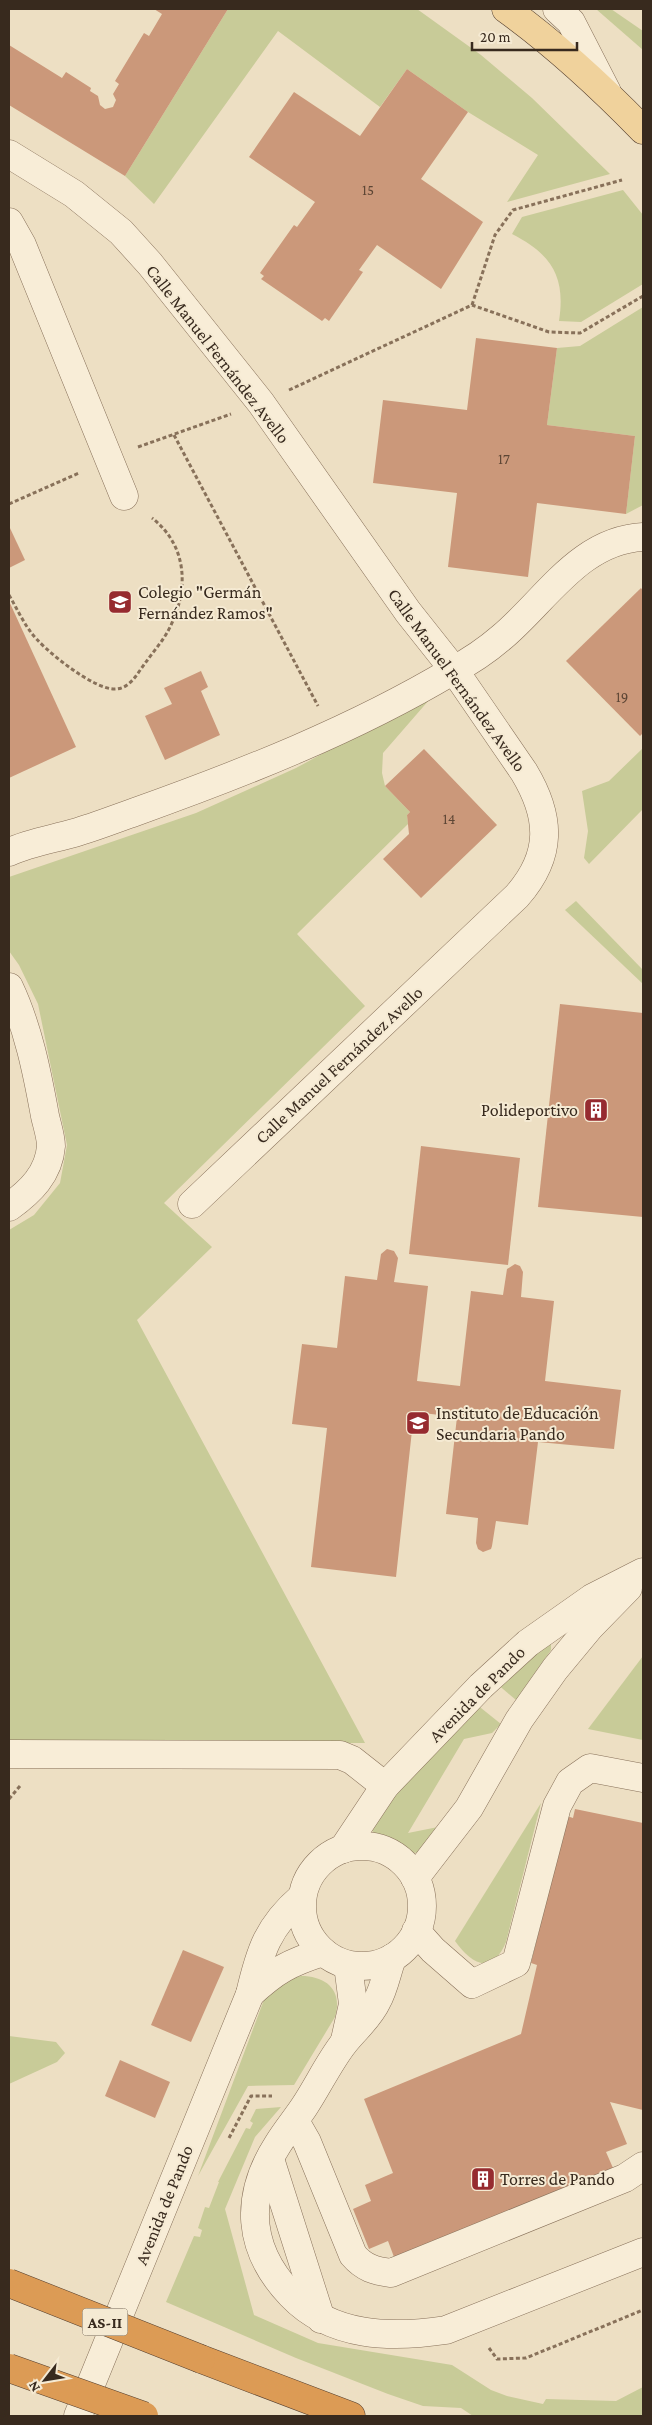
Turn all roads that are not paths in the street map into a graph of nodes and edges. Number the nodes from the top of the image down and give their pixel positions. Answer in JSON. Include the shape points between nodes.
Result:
{"nodes":[{"id":1,"x":506,"y":9,"type":"edge"},
{"id":2,"x":557,"y":9,"type":"edge"},
{"id":3,"x":608,"y":94,"type":"junction"},
{"id":4,"x":643,"y":130,"type":"edge"},
{"id":5,"x":9,"y":154,"type":"edge"},
{"id":6,"x":9,"y":222,"type":"edge"},
{"id":7,"x":124,"y":496,"type":"dead end"},
{"id":8,"x":643,"y":537,"type":"edge"},
{"id":9,"x":454,"y":670,"type":"junction"},
{"id":10,"x":9,"y":852,"type":"edge"},
{"id":11,"x":9,"y":987,"type":"edge"},
{"id":12,"x":192,"y":1204,"type":"dead end"},
{"id":13,"x":9,"y":1207,"type":"edge"},
{"id":14,"x":643,"y":1572,"type":"edge"},
{"id":15,"x":9,"y":1754,"type":"edge"},
{"id":16,"x":643,"y":1778,"type":"edge"},
{"id":17,"x":385,"y":1786,"type":"junction"},
{"id":18,"x":342,"y":1850,"type":"junction"},
{"id":19,"x":415,"y":1878,"type":"junction"},
{"id":20,"x":302,"y":1898,"type":"junction"},
{"id":21,"x":416,"y":1931,"type":"junction"},
{"id":22,"x":323,"y":1952,"type":"junction"},
{"id":23,"x":392,"y":1958,"type":"junction"},
{"id":24,"x":348,"y":1965,"type":"junction"},
{"id":25,"x":250,"y":1994,"type":"junction"},
{"id":26,"x":344,"y":2043,"type":"junction"},
{"id":27,"x":300,"y":2113,"type":"junction"},
{"id":28,"x":270,"y":2159,"type":"junction"},
{"id":29,"x":643,"y":2166,"type":"edge"},
{"id":30,"x":643,"y":2252,"type":"edge"},
{"id":31,"x":9,"y":2284,"type":"edge"},
{"id":32,"x":322,"y":2319,"type":"junction"},
{"id":33,"x":9,"y":2368,"type":"edge"},
{"id":34,"x":78,"y":2416,"type":"edge"},
{"id":35,"x":144,"y":2416,"type":"edge"},
{"id":36,"x":352,"y":2416,"type":"edge"}],
"edges":[{"from":1,"to":3,"type":"main road","via":[[547,38]]},
{"from":2,"to":3,"type":"street","via":[[571,22]]},
{"from":3,"to":4,"type":"main road"},
{"from":5,"to":9,"type":"street","name":"Calle Manuel Fernández Avello","via":[[74,194],[121,232],[193,317],[260,404],[408,612]]},
{"from":6,"to":7,"type":"street","via":[[121,454]]},
{"from":8,"to":9,"type":"street","via":[[601,548],[572,568],[502,638]]},
{"from":9,"to":10,"type":"street","via":[[395,704],[332,733],[159,803]]},
{"from":9,"to":12,"type":"street","name":"Calle Manuel Fernández Avello","via":[[524,772],[540,803],[545,840],[540,862],[517,896]]},
{"from":11,"to":13,"type":"street","via":[[37,1071],[51,1146],[44,1169],[32,1190]]},
{"from":14,"to":17,"type":"street","name":"Avenida de Pando","via":[[592,1598],[528,1643]]},
{"from":14,"to":19,"type":"street","name":"Avenida de Pando","via":[[555,1668],[519,1720],[469,1808]]},
{"from":15,"to":17,"type":"street","via":[[340,1755],[352,1760]]},
{"from":16,"to":21,"type":"street","via":[[590,1768],[570,1782],[557,1806],[516,1963],[472,1984],[432,1950]]},
{"from":17,"to":18,"type":"street","name":"Avenida de Pando"},
{"from":18,"to":19,"type":"street","via":[[356,1846],[384,1851],[396,1857]]},
{"from":18,"to":20,"type":"street","via":[[316,1868]]},
{"from":19,"to":21,"type":"street","via":[[422,1905]]},
{"from":20,"to":22,"type":"street","via":[[306,1927]]},
{"from":20,"to":25,"type":"street","name":"Avenida de Pando","via":[[276,1922],[256,1969]]},
{"from":21,"to":23,"type":"street","via":[[410,1942]]},
{"from":22,"to":24,"type":"street"},
{"from":22,"to":25,"type":"street","name":"Avenida de Pando","via":[[292,1962]]},
{"from":23,"to":24,"type":"street","via":[[371,1966]]},
{"from":23,"to":26,"type":"street","via":[[378,2001]]},
{"from":24,"to":26,"type":"street","via":[[353,2004]]},
{"from":25,"to":34,"type":"street","name":"Avenida de Pando"},
{"from":26,"to":27,"type":"street"},
{"from":27,"to":28,"type":"street"},
{"from":27,"to":29,"type":"street","via":[[307,2142],[353,2255],[362,2265],[376,2271],[391,2273],[624,2178]]},
{"from":28,"to":32,"type":"street"},
{"from":28,"to":32,"type":"street","via":[[255,2202],[261,2252],[280,2283]]},
{"from":30,"to":32,"type":"street","via":[[446,2330],[412,2335],[351,2330]]},
{"from":31,"to":36,"type":"highway","number":"AS-II","bridge":true},
{"from":33,"to":35,"type":"highway","bridge":true}]}
